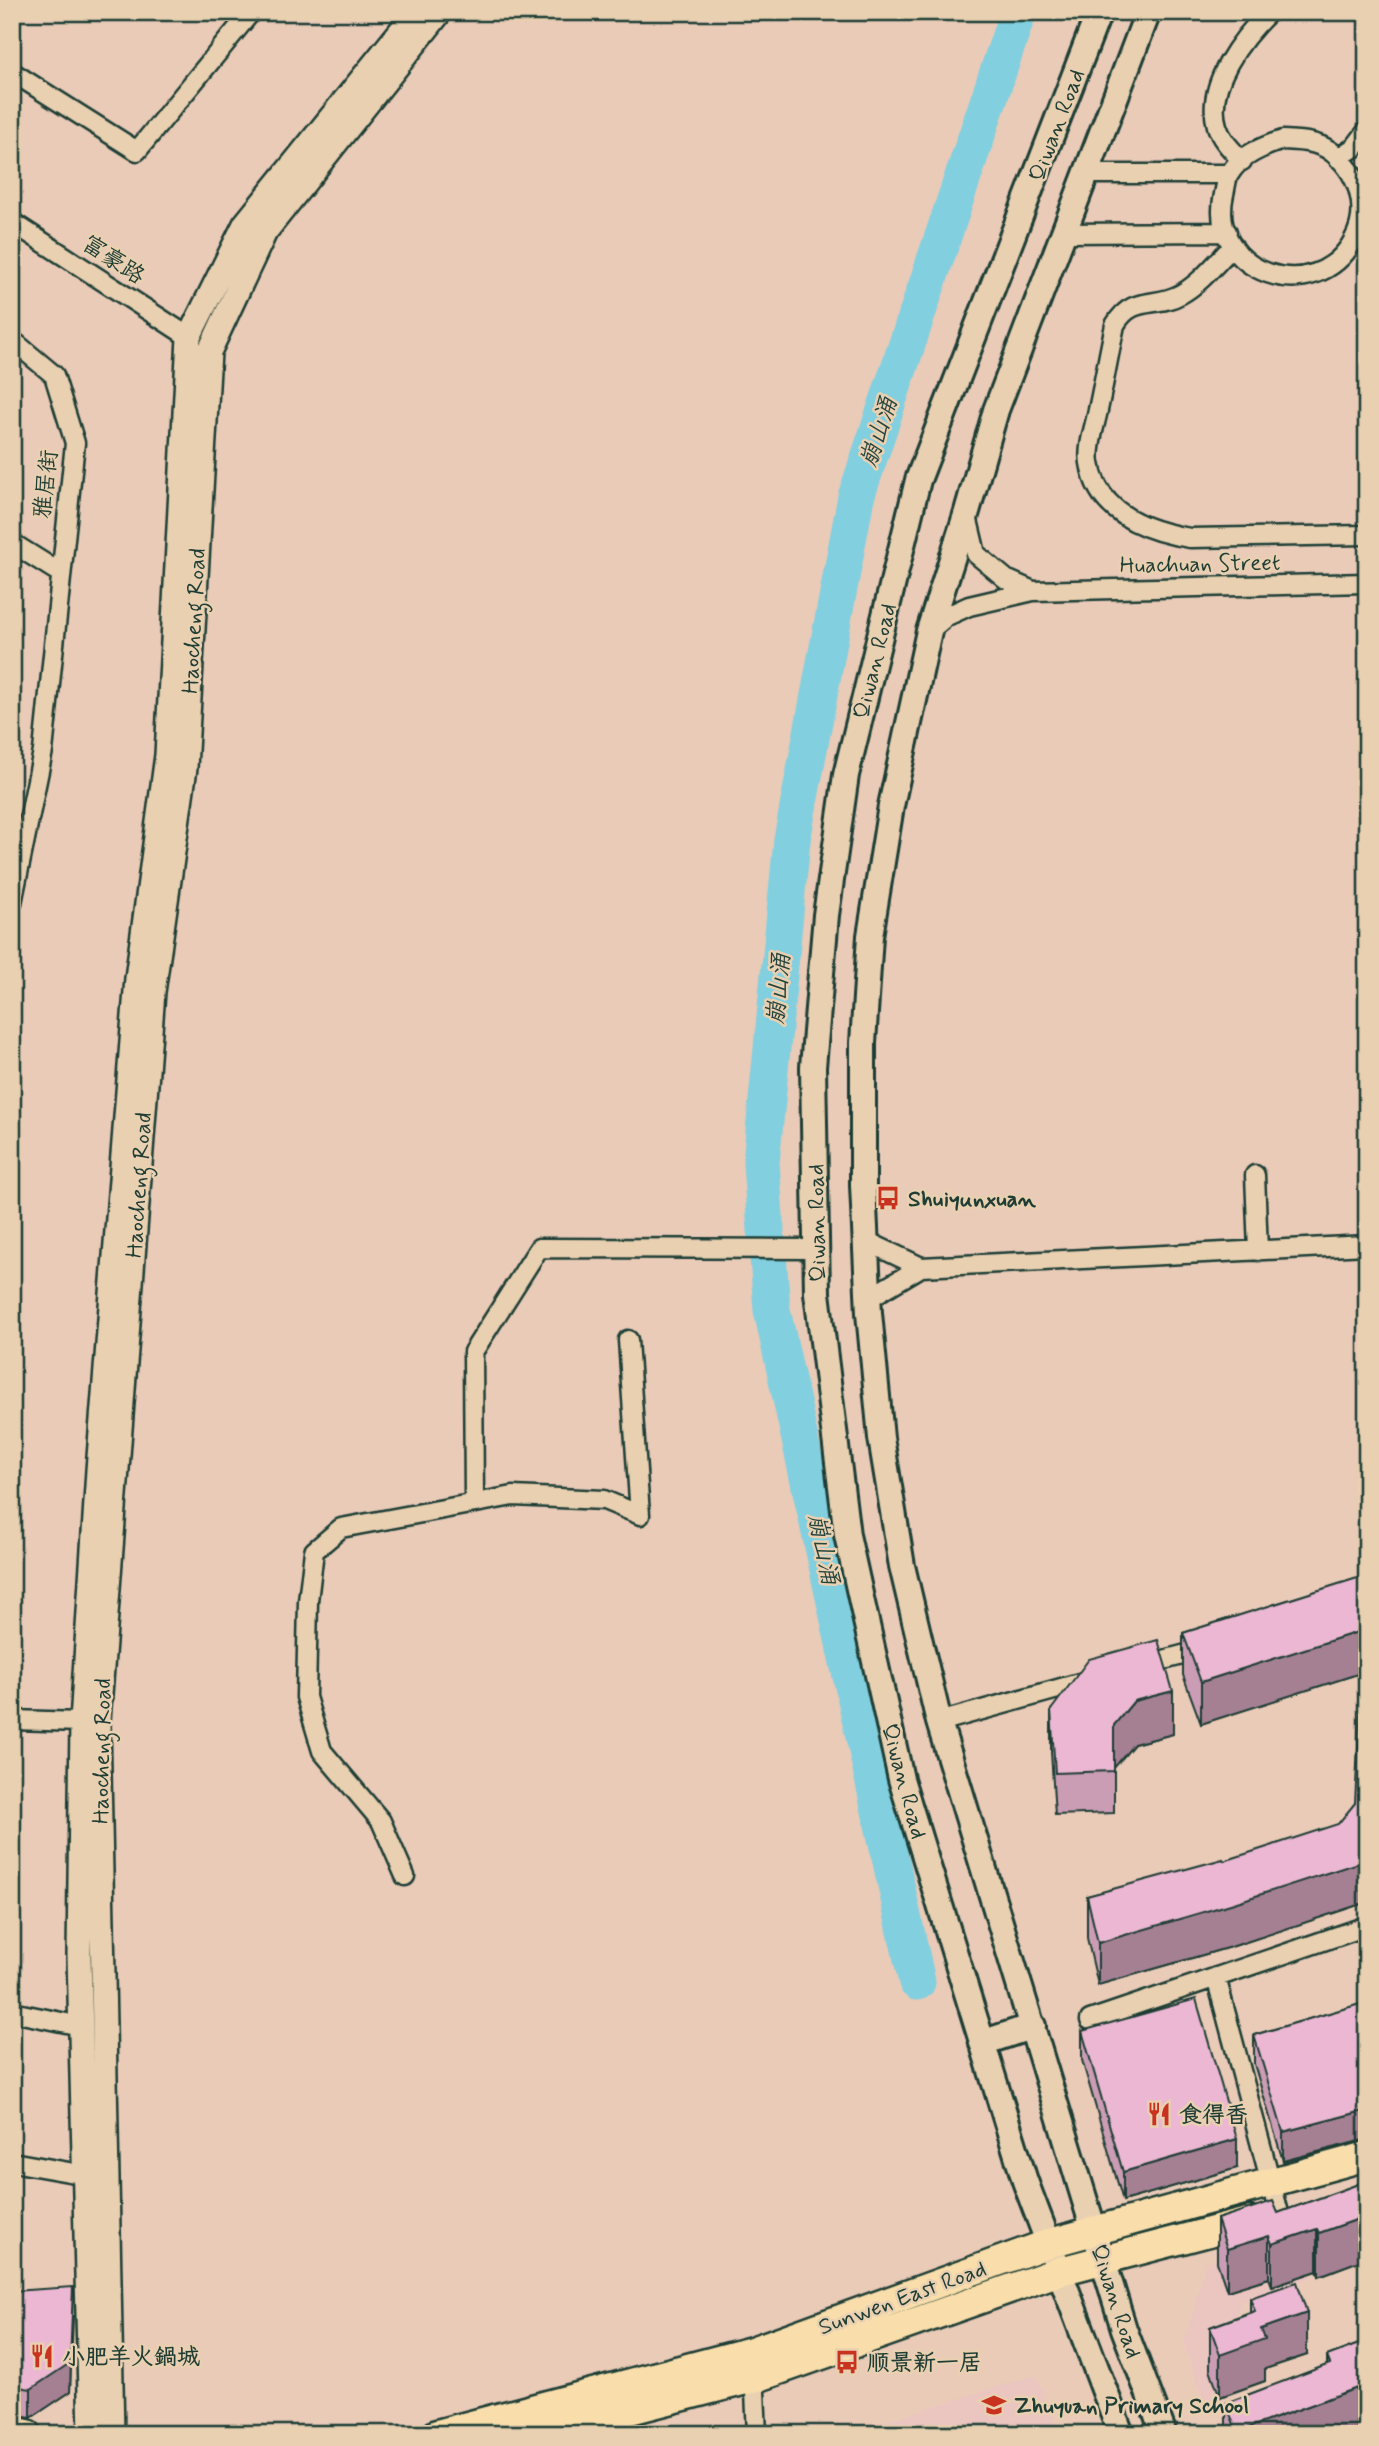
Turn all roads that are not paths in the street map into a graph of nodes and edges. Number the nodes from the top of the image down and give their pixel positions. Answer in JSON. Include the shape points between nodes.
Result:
{"nodes":[{"id":1,"x":251,"y":12,"type":"edge"},
{"id":2,"x":416,"y":12,"type":"edge"},
{"id":3,"x":440,"y":12,"type":"edge"},
{"id":4,"x":1099,"y":12,"type":"edge"},
{"id":5,"x":1148,"y":12,"type":"edge"},
{"id":6,"x":1269,"y":12,"type":"edge"},
{"id":7,"x":12,"y":72,"type":"edge"},
{"id":8,"x":1367,"y":131,"type":"edge"},
{"id":9,"x":1338,"y":158,"type":"junction"},
{"id":10,"x":1235,"y":167,"type":"junction"},
{"id":11,"x":1087,"y":174,"type":"junction"},
{"id":12,"x":12,"y":222,"type":"edge"},
{"id":13,"x":1063,"y":233,"type":"junction"},
{"id":14,"x":1230,"y":239,"type":"junction"},
{"id":15,"x":190,"y":337,"type":"junction"},
{"id":16,"x":12,"y":340,"type":"edge"},
{"id":17,"x":966,"y":515,"type":"junction"},
{"id":18,"x":1367,"y":535,"type":"edge"},
{"id":19,"x":12,"y":543,"type":"edge"},
{"id":20,"x":60,"y":573,"type":"junction"},
{"id":21,"x":1367,"y":583,"type":"edge"},
{"id":22,"x":1034,"y":591,"type":"junction"},
{"id":23,"x":929,"y":631,"type":"junction"},
{"id":24,"x":12,"y":903,"type":"edge"},
{"id":25,"x":1255,"y":1175,"type":"dead end"},
{"id":26,"x":866,"y":1241,"type":"junction"},
{"id":27,"x":1367,"y":1245,"type":"edge"},
{"id":28,"x":816,"y":1250,"type":"junction"},
{"id":29,"x":1258,"y":1251,"type":"junction"},
{"id":30,"x":921,"y":1267,"type":"junction"},
{"id":31,"x":869,"y":1298,"type":"junction"},
{"id":32,"x":628,"y":1339,"type":"dead end"},
{"id":33,"x":474,"y":1503,"type":"junction"},
{"id":34,"x":1220,"y":1645,"type":"edge"},
{"id":35,"x":12,"y":1720,"type":"edge"},
{"id":36,"x":939,"y":1722,"type":"junction"},
{"id":37,"x":82,"y":1723,"type":"junction"},
{"id":38,"x":405,"y":1876,"type":"dead end"},
{"id":39,"x":1367,"y":1926,"type":"edge"},
{"id":40,"x":1216,"y":1977,"type":"junction"},
{"id":41,"x":12,"y":2012,"type":"edge"},
{"id":42,"x":1090,"y":2020,"type":"dead end"},
{"id":43,"x":80,"y":2025,"type":"junction"},
{"id":44,"x":1033,"y":2026,"type":"junction"},
{"id":45,"x":982,"y":2043,"type":"junction"},
{"id":46,"x":1367,"y":2156,"type":"edge"},
{"id":47,"x":12,"y":2162,"type":"edge"},
{"id":48,"x":86,"y":2175,"type":"junction"},
{"id":49,"x":1270,"y":2182,"type":"junction"},
{"id":50,"x":1291,"y":2210,"type":"joint"},
{"id":51,"x":1093,"y":2230,"type":"junction"},
{"id":52,"x":1050,"y":2243,"type":"junction"},
{"id":53,"x":1103,"y":2260,"type":"junction"},
{"id":54,"x":1060,"y":2271,"type":"junction"},
{"id":55,"x":753,"y":2364,"type":"junction"},
{"id":56,"x":12,"y":2431,"type":"edge"},
{"id":57,"x":27,"y":2434,"type":"edge"},
{"id":58,"x":91,"y":2434,"type":"edge"},
{"id":59,"x":112,"y":2434,"type":"edge"},
{"id":60,"x":437,"y":2434,"type":"edge"},
{"id":61,"x":537,"y":2434,"type":"edge"},
{"id":62,"x":757,"y":2434,"type":"edge"},
{"id":63,"x":1121,"y":2434,"type":"edge"},
{"id":64,"x":1164,"y":2434,"type":"edge"}],
"edges":[{"from":1,"to":7,"type":"street","via":[[137,151]]},
{"from":2,"to":15,"type":"street","name":"Haocheng Road","via":[[245,224]]},
{"from":3,"to":59,"type":"street","name":"Haocheng Road","via":[[265,232],[209,352],[185,768],[153,992],[98,1721]]},
{"from":4,"to":28,"type":"main road","name":"Qiwan Road","via":[[918,480],[846,775],[826,915],[813,1067]]},
{"from":5,"to":11,"type":"main road","name":"Qiwan Road"},
{"from":6,"to":10,"type":"street","via":[[1230,59],[1219,90],[1216,124]]},
{"from":8,"to":9,"type":"street"},
{"from":9,"to":10,"type":"street","via":[[1307,141],[1283,140],[1261,147]]},
{"from":9,"to":14,"type":"street","via":[[1358,185],[1362,208],[1359,230],[1332,266],[1312,276],[1267,274],[1248,263]]},
{"from":10,"to":11,"type":"street","via":[[1192,176]]},
{"from":10,"to":14,"type":"street","via":[[1222,203]]},
{"from":11,"to":13,"type":"main road","name":"Qiwan Road"},
{"from":12,"to":15,"type":"street","name":"富豪路"},
{"from":13,"to":14,"type":"street"},
{"from":13,"to":17,"type":"main road","name":"Qiwan Road","via":[[996,410]]},
{"from":14,"to":18,"type":"street","via":[[1208,272],[1182,294],[1135,304],[1121,313],[1089,461],[1096,488],[1127,518],[1169,535]]},
{"from":15,"to":37,"type":"street","name":"Haocheng Road","via":[[167,755],[137,978]]},
{"from":16,"to":20,"type":"street","name":"雅居街","via":[[54,375],[75,443]]},
{"from":17,"to":22,"type":"street","name":"Huachuan Street","via":[[976,554],[1006,579]]},
{"from":17,"to":23,"type":"main road","name":"Qiwan Road"},
{"from":19,"to":20,"type":"street"},
{"from":20,"to":24,"type":"street","name":"雅居街","via":[[43,751]]},
{"from":21,"to":22,"type":"street","name":"Huachuan Street"},
{"from":22,"to":23,"type":"street","name":"Huachuan Street","via":[[970,606]]},
{"from":23,"to":26,"type":"main road","name":"Qiwan Road","via":[[891,806],[870,936],[863,1043]]},
{"from":25,"to":29,"type":"street"},
{"from":26,"to":30,"type":"street"},
{"from":26,"to":31,"type":"main road","name":"Qiwan Road"},
{"from":27,"to":29,"type":"street"},
{"from":28,"to":33,"type":"street","via":[[539,1248],[473,1352]]},
{"from":28,"to":45,"type":"main road","name":"Qiwan Road","via":[[817,1293],[847,1535],[901,1779]]},
{"from":29,"to":30,"type":"street"},
{"from":30,"to":31,"type":"street"},
{"from":31,"to":36,"type":"main road","name":"Qiwan Road","via":[[881,1438],[902,1566]]},
{"from":32,"to":33,"type":"street","via":[[640,1515],[604,1500],[513,1496]]},
{"from":33,"to":38,"type":"street","via":[[341,1528],[314,1551],[306,1697],[322,1751],[381,1821]]},
{"from":34,"to":36,"type":"street"},
{"from":35,"to":37,"type":"street"},
{"from":36,"to":44,"type":"main road","name":"Qiwan Road"},
{"from":37,"to":43,"type":"street","name":"Haocheng Road"},
{"from":39,"to":40,"type":"street"},
{"from":40,"to":42,"type":"street"},
{"from":40,"to":49,"type":"street"},
{"from":41,"to":43,"type":"street"},
{"from":43,"to":48,"type":"street","name":"Haocheng Road"},
{"from":44,"to":45,"type":"main road"},
{"from":44,"to":51,"type":"main road","name":"Qiwan Road"},
{"from":45,"to":52,"type":"main road","name":"Qiwan Road","via":[[1025,2181]]},
{"from":46,"to":49,"type":"main road","name":"Sunwen East Road"},
{"from":47,"to":48,"type":"street"},
{"from":48,"to":58,"type":"street","name":"Haocheng Road"},
{"from":49,"to":50,"type":"street"},
{"from":49,"to":51,"type":"main road","name":"Sunwen East Road"},
{"from":50,"to":53,"type":"main road","name":"Sunwen East Road"},
{"from":51,"to":52,"type":"main road","name":"Sunwen East Road"},
{"from":51,"to":53,"type":"main road","name":"Qiwan Road"},
{"from":52,"to":54,"type":"main road","name":"Qiwan Road"},
{"from":52,"to":55,"type":"main road","name":"Sunwen East Road"},
{"from":53,"to":54,"type":"main road","name":"Sunwen East Road"},
{"from":53,"to":64,"type":"main road","name":"Qiwan Road"},
{"from":54,"to":55,"type":"main road","name":"Sunwen East Road","via":[[762,2376]]},
{"from":54,"to":63,"type":"main road","name":"Qiwan Road"},
{"from":55,"to":60,"type":"main road","name":"Sunwen East Road"},
{"from":55,"to":61,"type":"main road","name":"Sunwen East Road"},
{"from":55,"to":62,"type":"street"},
{"from":56,"to":57,"type":"main road"}]}
